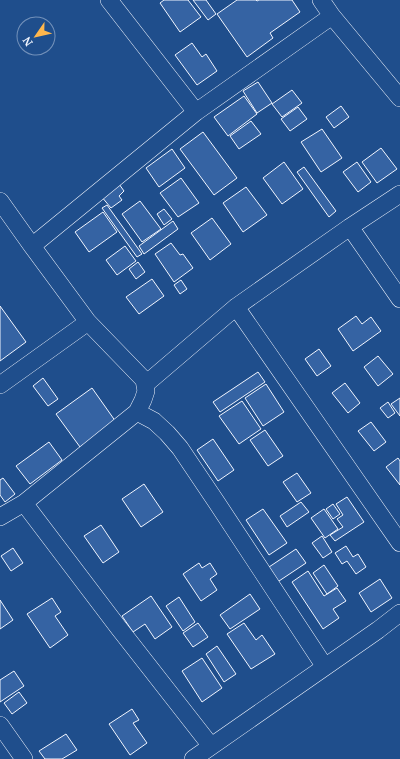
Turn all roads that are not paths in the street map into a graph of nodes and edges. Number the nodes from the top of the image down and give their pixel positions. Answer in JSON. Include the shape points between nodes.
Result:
{"nodes":[{"id":1,"x":109,"y":0,"type":"edge"},
{"id":2,"x":321,"y":0,"type":"edge"},
{"id":3,"x":332,"y":16,"type":"junction"},
{"id":4,"x":400,"y":98,"type":"edge"},
{"id":5,"x":196,"y":112,"type":"junction"},
{"id":6,"x":400,"y":194,"type":"edge"},
{"id":7,"x":0,"y":201,"type":"edge"},
{"id":8,"x":350,"y":227,"type":"junction"},
{"id":9,"x":32,"y":246,"type":"junction"},
{"id":10,"x":400,"y":299,"type":"edge"},
{"id":11,"x":236,"y":307,"type":"junction"},
{"id":12,"x":88,"y":322,"type":"junction"},
{"id":13,"x":147,"y":383,"type":"junction"},
{"id":14,"x":0,"y":385,"type":"edge"},
{"id":15,"x":137,"y":412,"type":"junction"},
{"id":16,"x":24,"y":503,"type":"junction"},
{"id":17,"x":0,"y":516,"type":"edge"},
{"id":18,"x":400,"y":543,"type":"edge"},
{"id":19,"x":400,"y":613,"type":"edge"},
{"id":20,"x":324,"y":667,"type":"junction"},
{"id":21,"x":0,"y":725,"type":"edge"},
{"id":22,"x":211,"y":746,"type":"junction"},
{"id":23,"x":24,"y":759,"type":"edge"},
{"id":24,"x":193,"y":759,"type":"edge"}],
"edges":[{"from":1,"to":5,"type":"street"},
{"from":2,"to":3,"type":"street"},
{"from":3,"to":4,"type":"street"},
{"from":3,"to":5,"type":"street"},
{"from":5,"to":9,"type":"street"},
{"from":6,"to":8,"type":"street"},
{"from":7,"to":9,"type":"street"},
{"from":8,"to":10,"type":"street"},
{"from":8,"to":11,"type":"street"},
{"from":9,"to":12,"type":"street"},
{"from":11,"to":13,"type":"street"},
{"from":11,"to":18,"type":"street"},
{"from":12,"to":13,"type":"street"},
{"from":12,"to":14,"type":"street"},
{"from":13,"to":15,"type":"street","via":[[144,380],[146,391]]},
{"from":15,"to":16,"type":"street"},
{"from":15,"to":20,"type":"street","via":[[154,421],[180,448]]},
{"from":16,"to":17,"type":"street"},
{"from":16,"to":22,"type":"street"},
{"from":19,"to":20,"type":"street"},
{"from":20,"to":22,"type":"street"},
{"from":21,"to":23,"type":"street"},
{"from":22,"to":24,"type":"street"}]}
